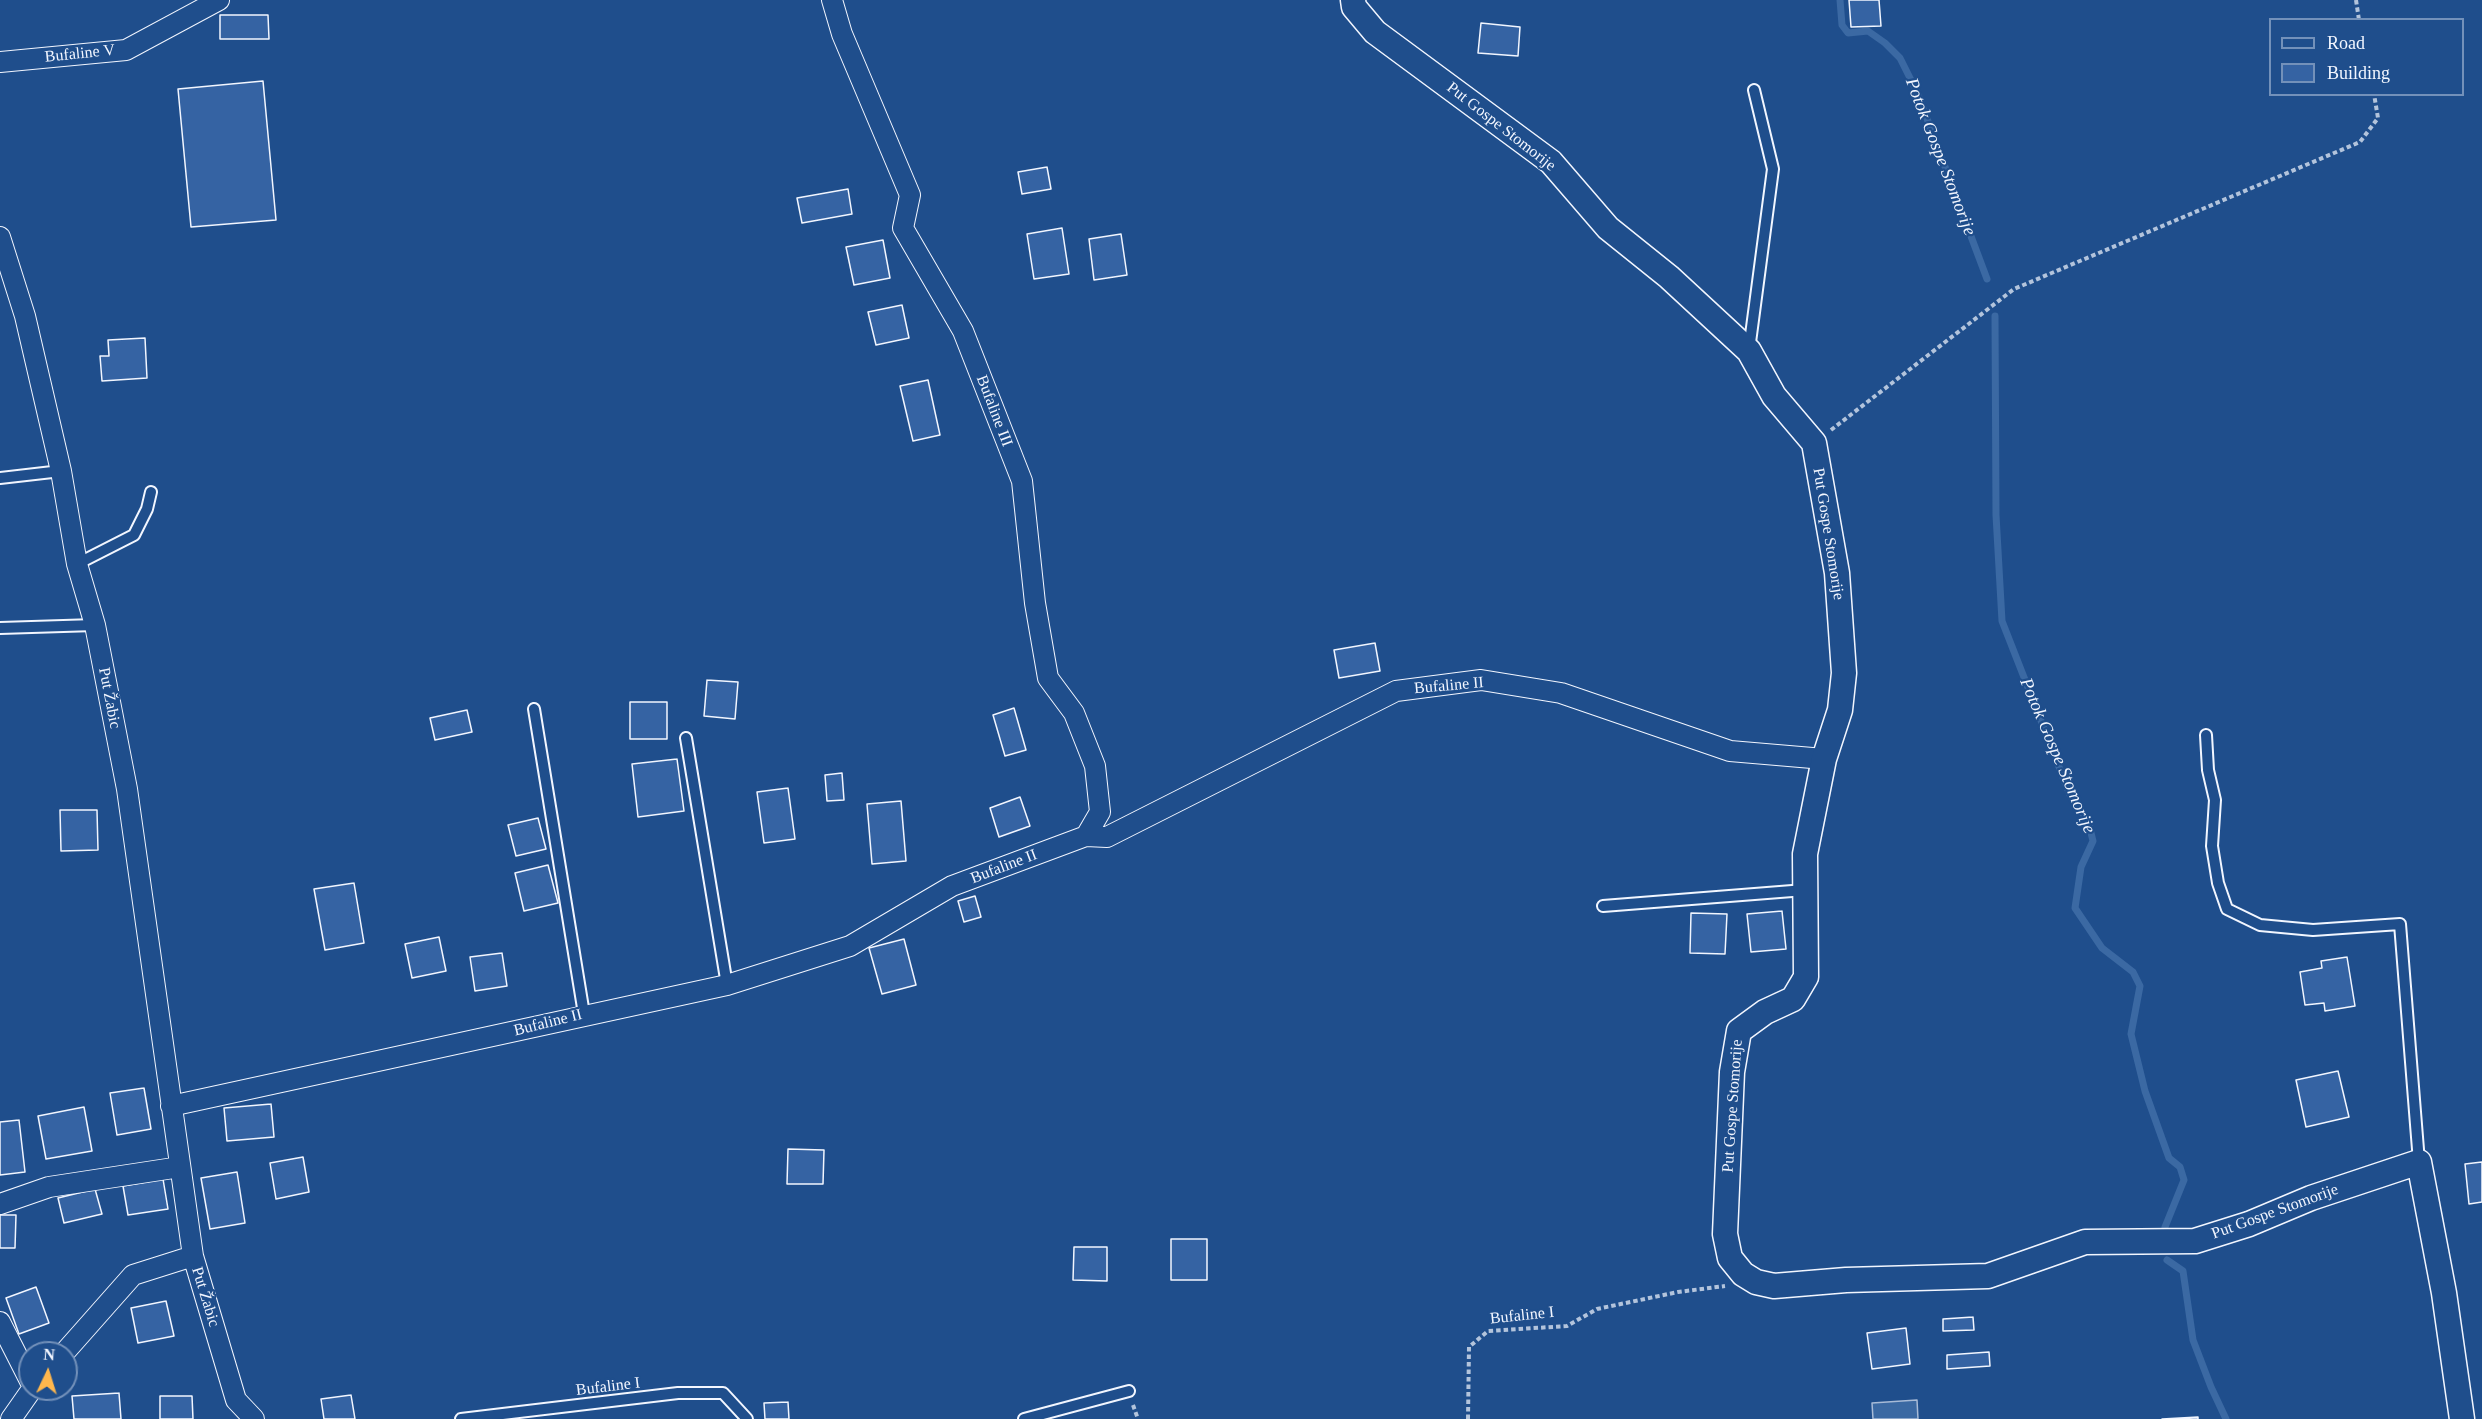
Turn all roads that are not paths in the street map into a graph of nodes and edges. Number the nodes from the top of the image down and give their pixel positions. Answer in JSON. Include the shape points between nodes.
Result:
{"nodes":[{"id":1,"x":219,"y":0,"type":"edge"},
{"id":2,"x":832,"y":0,"type":"edge"},
{"id":3,"x":1353,"y":0,"type":"edge"},
{"id":4,"x":0,"y":62,"type":"edge"},
{"id":5,"x":1754,"y":90,"type":"dead end"},
{"id":6,"x":0,"y":237,"type":"edge"},
{"id":7,"x":1749,"y":351,"type":"junction"},
{"id":8,"x":61,"y":471,"type":"junction"},
{"id":9,"x":0,"y":478,"type":"edge"},
{"id":10,"x":152,"y":492,"type":"dead end"},
{"id":11,"x":77,"y":564,"type":"junction"},
{"id":12,"x":95,"y":625,"type":"junction"},
{"id":13,"x":0,"y":628,"type":"edge"},
{"id":14,"x":534,"y":709,"type":"dead end"},
{"id":15,"x":2206,"y":735,"type":"dead end"},
{"id":16,"x":686,"y":738,"type":"dead end"},
{"id":17,"x":1824,"y":759,"type":"junction"},
{"id":18,"x":1086,"y":836,"type":"junction"},
{"id":19,"x":1806,"y":890,"type":"junction"},
{"id":20,"x":1603,"y":906,"type":"dead end"},
{"id":21,"x":727,"y":985,"type":"junction"},
{"id":22,"x":584,"y":1014,"type":"junction"},
{"id":23,"x":171,"y":1106,"type":"junction"},
{"id":24,"x":2420,"y":1162,"type":"junction"},
{"id":25,"x":180,"y":1167,"type":"junction"},
{"id":26,"x":0,"y":1204,"type":"edge"},
{"id":27,"x":193,"y":1256,"type":"junction"},
{"id":28,"x":0,"y":1322,"type":"edge"},
{"id":29,"x":75,"y":1341,"type":"edge"},
{"id":30,"x":18,"y":1357,"type":"edge"},
{"id":31,"x":1129,"y":1391,"type":"dead end"},
{"id":32,"x":24,"y":1401,"type":"edge"},
{"id":33,"x":11,"y":1419,"type":"edge"},
{"id":34,"x":254,"y":1419,"type":"edge"},
{"id":35,"x":461,"y":1419,"type":"edge"},
{"id":36,"x":747,"y":1419,"type":"edge"},
{"id":37,"x":1024,"y":1419,"type":"edge"},
{"id":38,"x":2462,"y":1419,"type":"edge"}],
"edges":[{"from":1,"to":4,"type":"street","name":"Bufaline V","via":[[126,50]]},
{"from":2,"to":18,"type":"street","name":"Bufaline III","via":[[910,195],[903,228],[963,331],[1022,482],[1035,603],[1048,678],[1074,713],[1095,766],[1100,812]]},
{"from":3,"to":7,"type":"street","name":"Put Gospe Stomorije","via":[[1354,7],[1375,32],[1551,162],[1608,228],[1669,277]]},
{"from":5,"to":7,"type":"lane","via":[[1773,169]]},
{"from":6,"to":8,"type":"street","name":"Put Žabic","via":[[25,316]]},
{"from":7,"to":17,"type":"street","name":"Put Gospe Stomorije","via":[[1774,396],[1814,443],[1837,573],[1844,673],[1840,710]]},
{"from":8,"to":9,"type":"lane"},
{"from":8,"to":11,"type":"street","name":"Put Žabic"},
{"from":10,"to":11,"type":"lane","via":[[134,535]]},
{"from":11,"to":12,"type":"street","name":"Put Žabic"},
{"from":12,"to":13,"type":"lane"},
{"from":12,"to":23,"type":"street","name":"Put Žabic","via":[[127,789]]},
{"from":14,"to":22,"type":"lane"},
{"from":15,"to":24,"type":"lane","via":[[2215,800],[2212,846],[2227,909],[2260,925],[2313,930],[2400,924]]},
{"from":16,"to":21,"type":"lane"},
{"from":17,"to":18,"type":"street","name":"Bufaline II","via":[[1730,752],[1561,693],[1481,680],[1396,691],[1107,837]]},
{"from":17,"to":19,"type":"street","name":"Put Gospe Stomorije","via":[[1805,854]]},
{"from":18,"to":21,"type":"street","name":"Bufaline II","via":[[952,886],[850,946]]},
{"from":19,"to":20,"type":"lane"},
{"from":19,"to":24,"type":"street","name":"Put Gospe Stomorije","via":[[1806,977],[1793,999],[1739,1031],[1732,1072],[1725,1234],[1730,1258],[1756,1282],[1774,1286],[1988,1276],[2085,1242],[2195,1241]]},
{"from":21,"to":22,"type":"street","name":"Bufaline II"},
{"from":22,"to":23,"type":"street","name":"Bufaline II"},
{"from":23,"to":25,"type":"street","name":"Put Žabic"},
{"from":24,"to":38,"type":"street"},
{"from":25,"to":26,"type":"street","via":[[49,1187]]},
{"from":25,"to":27,"type":"street","name":"Put Žabic"},
{"from":27,"to":29,"type":"street","via":[[133,1275]]},
{"from":27,"to":34,"type":"street","name":"Put Žabic","via":[[236,1400]]},
{"from":28,"to":30,"type":"street"},
{"from":31,"to":37,"type":"lane"},
{"from":32,"to":33,"type":"street"},
{"from":35,"to":36,"type":"lane","name":"Bufaline I","via":[[678,1393],[723,1393]]}]}
